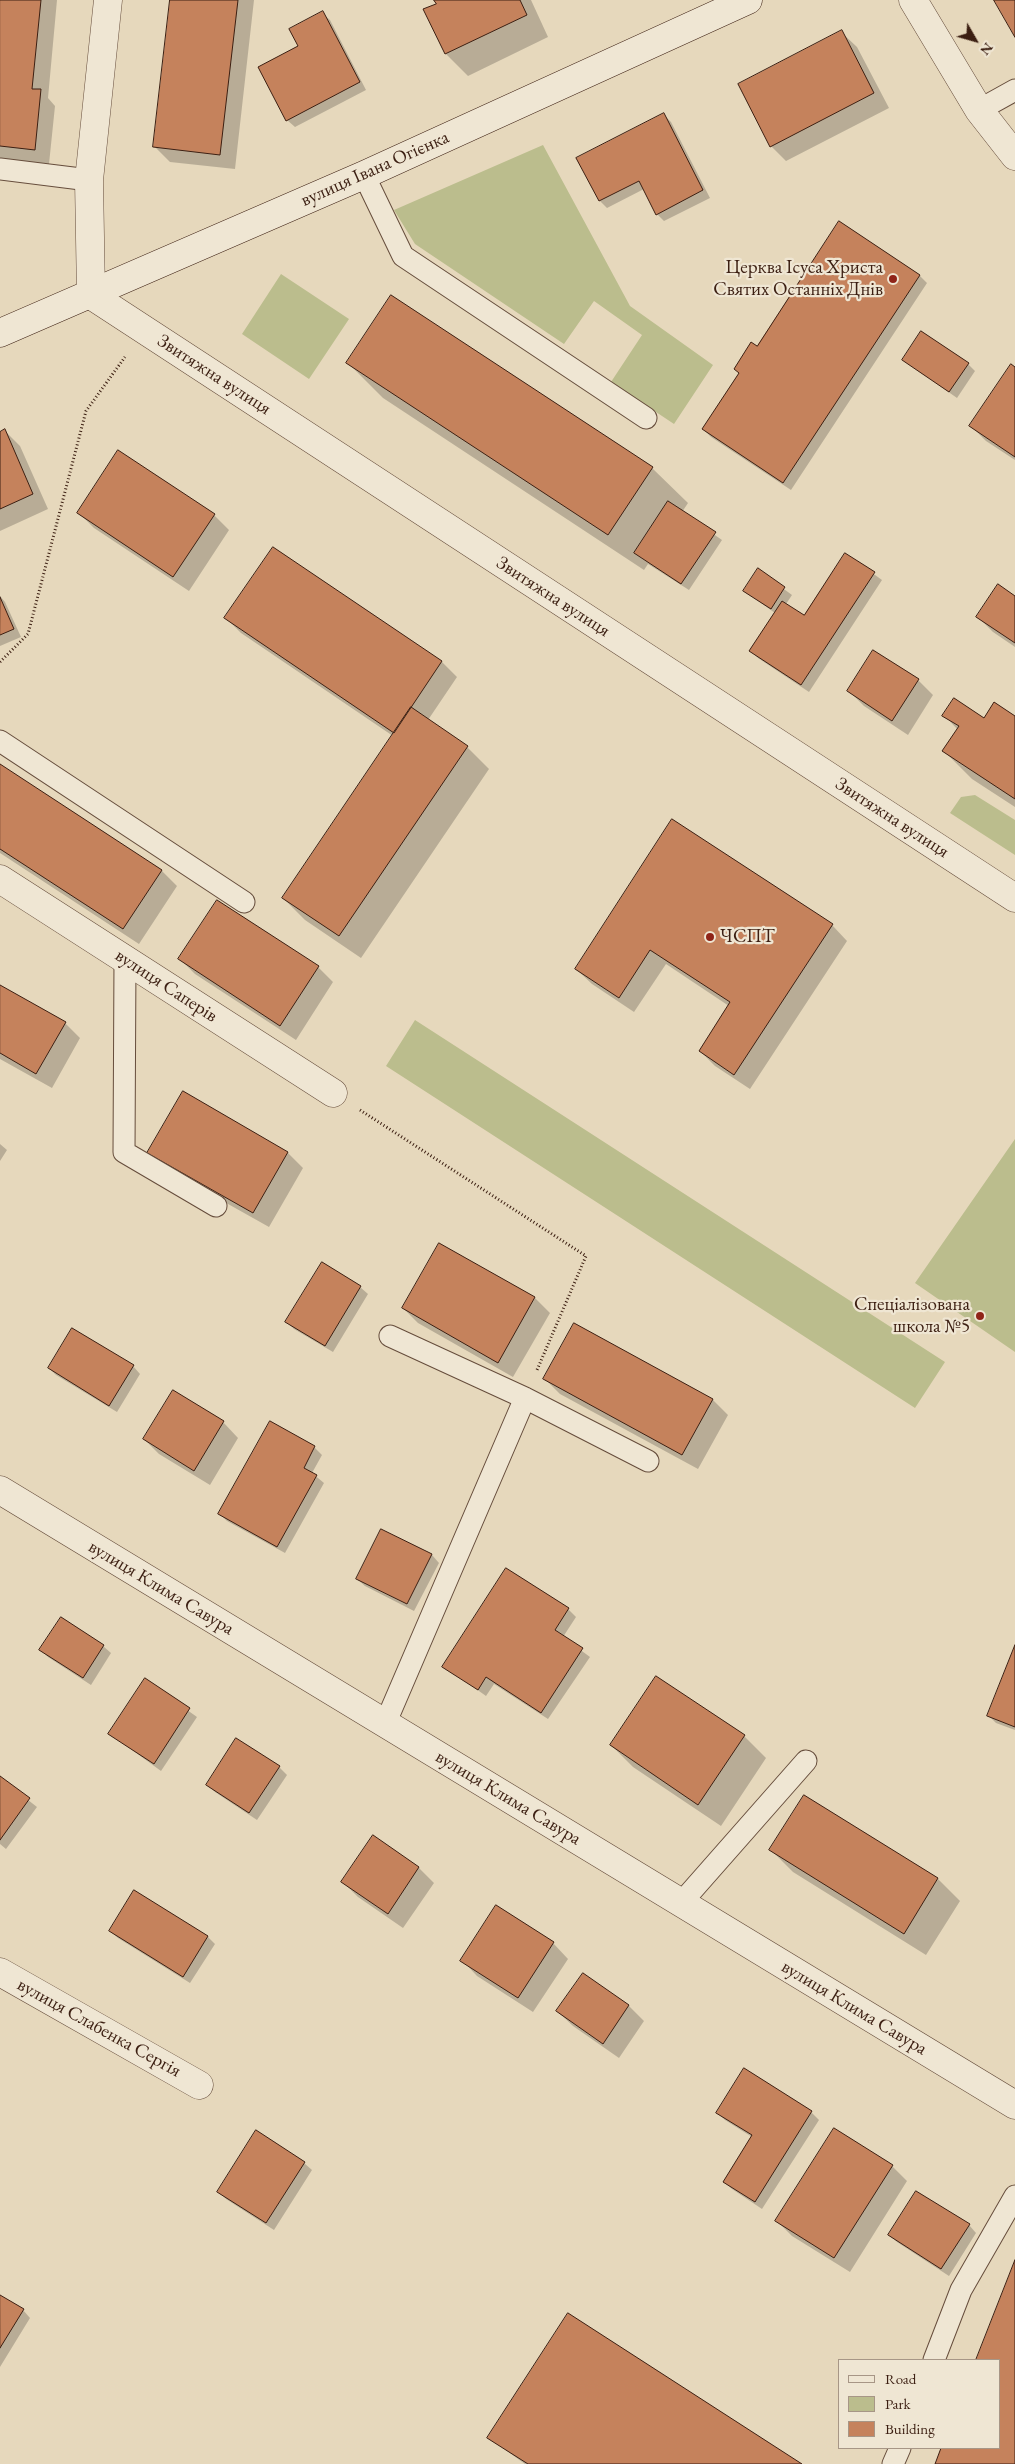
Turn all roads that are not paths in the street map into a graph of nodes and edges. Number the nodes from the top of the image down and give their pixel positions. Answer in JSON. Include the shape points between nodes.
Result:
{"nodes":[{"id":1,"x":108,"y":0,"type":"edge"},
{"id":2,"x":748,"y":0,"type":"edge"},
{"id":3,"x":914,"y":0,"type":"edge"},
{"id":4,"x":1015,"y":90,"type":"edge"},
{"id":5,"x":979,"y":110,"type":"junction"},
{"id":6,"x":1015,"y":156,"type":"edge"},
{"id":7,"x":0,"y":169,"type":"edge"},
{"id":8,"x":364,"y":175,"type":"junction"},
{"id":9,"x":89,"y":180,"type":"junction"},
{"id":10,"x":91,"y":295,"type":"junction"},
{"id":11,"x":0,"y":333,"type":"edge"},
{"id":12,"x":646,"y":418,"type":"dead end"},
{"id":13,"x":0,"y":741,"type":"edge"},
{"id":14,"x":0,"y":879,"type":"edge"},
{"id":15,"x":1015,"y":898,"type":"edge"},
{"id":16,"x":244,"y":902,"type":"dead end"},
{"id":17,"x":125,"y":960,"type":"junction"},
{"id":18,"x":333,"y":1093,"type":"road end"},
{"id":19,"x":216,"y":1206,"type":"dead end"},
{"id":20,"x":390,"y":1336,"type":"dead end"},
{"id":21,"x":525,"y":1398,"type":"junction"},
{"id":22,"x":648,"y":1461,"type":"dead end"},
{"id":23,"x":0,"y":1490,"type":"edge"},
{"id":24,"x":385,"y":1724,"type":"junction"},
{"id":25,"x":806,"y":1761,"type":"dead end"},
{"id":26,"x":681,"y":1903,"type":"junction"},
{"id":27,"x":0,"y":1972,"type":"edge"},
{"id":28,"x":199,"y":2084,"type":"dead end"},
{"id":29,"x":1015,"y":2105,"type":"edge"},
{"id":30,"x":1015,"y":2196,"type":"edge"},
{"id":31,"x":934,"y":2359,"type":"edge"},
{"id":32,"x":900,"y":2449,"type":"edge"},
{"id":33,"x":893,"y":2464,"type":"edge"}],
"edges":[{"from":1,"to":9,"type":"street"},
{"from":2,"to":8,"type":"street","name":"вулиця Івана Огієнка"},
{"from":3,"to":5,"type":"street"},
{"from":4,"to":5,"type":"lane"},
{"from":5,"to":6,"type":"street"},
{"from":7,"to":9,"type":"lane"},
{"from":8,"to":10,"type":"street","name":"вулиця Івана Огієнка"},
{"from":8,"to":12,"type":"lane","via":[[403,256]]},
{"from":9,"to":10,"type":"street"},
{"from":10,"to":11,"type":"street","name":"вулиця Івана Огієнка"},
{"from":10,"to":15,"type":"street","name":"Звитяжна вулиця"},
{"from":13,"to":16,"type":"lane"},
{"from":14,"to":17,"type":"street","name":"вулиця Саперів"},
{"from":17,"to":18,"type":"street","name":"вулиця Саперів"},
{"from":17,"to":19,"type":"lane","via":[[124,1152]]},
{"from":20,"to":21,"type":"lane"},
{"from":21,"to":22,"type":"lane"},
{"from":21,"to":24,"type":"lane"},
{"from":23,"to":24,"type":"street","name":"вулиця Клима Савура"},
{"from":24,"to":26,"type":"street","name":"вулиця Клима Савура"},
{"from":25,"to":26,"type":"lane"},
{"from":26,"to":29,"type":"street","name":"вулиця Клима Савура"},
{"from":27,"to":28,"type":"street","name":"вулиця Слабенка Сергія"},
{"from":30,"to":31,"type":"lane","via":[[961,2290]]},
{"from":32,"to":33,"type":"lane"}]}
